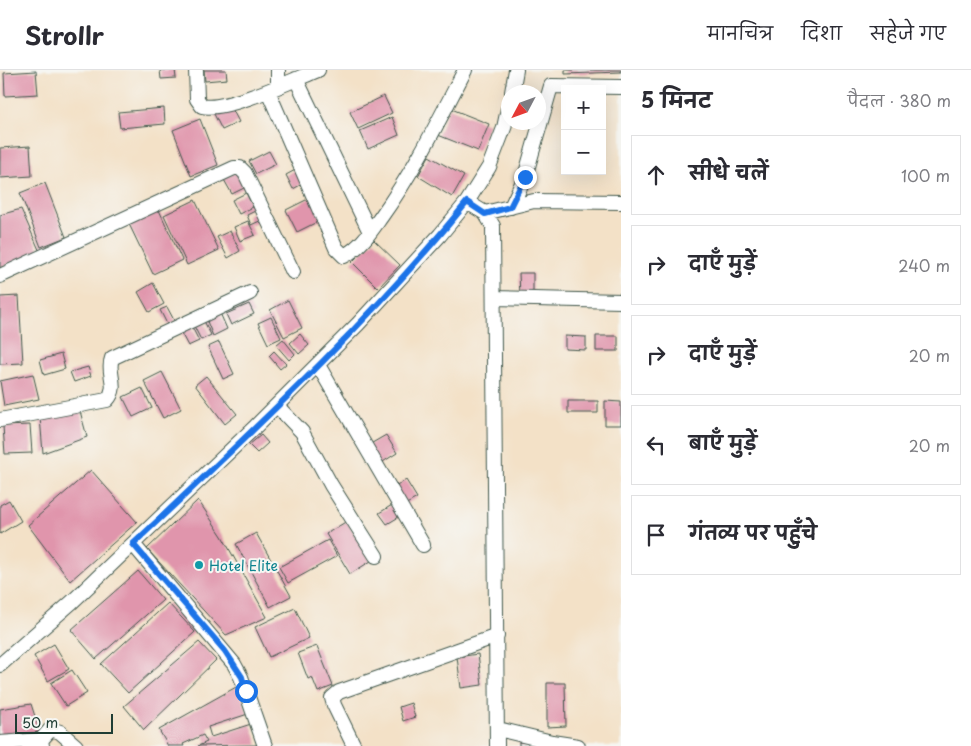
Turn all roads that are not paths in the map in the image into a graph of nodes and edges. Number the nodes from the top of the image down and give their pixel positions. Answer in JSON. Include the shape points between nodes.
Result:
{"nodes":[{"id":1,"x":196,"y":70,"type":"edge"},
{"id":2,"x":278,"y":70,"type":"edge"},
{"id":3,"x":318,"y":70,"type":"edge"},
{"id":4,"x":465,"y":70,"type":"edge"},
{"id":5,"x":516,"y":70,"type":"edge"},
{"id":6,"x":296,"y":79,"type":"junction"},
{"id":7,"x":513,"y":85,"type":"edge"},
{"id":8,"x":273,"y":88,"type":"junction"},
{"id":9,"x":621,"y":88,"type":"edge"},
{"id":10,"x":503,"y":130,"type":"edge"},
{"id":11,"x":467,"y":202,"type":"junction"},
{"id":12,"x":621,"y":202,"type":"edge"},
{"id":13,"x":510,"y":207,"type":"junction"},
{"id":14,"x":485,"y":214,"type":"junction"},
{"id":15,"x":370,"y":232,"type":"junction"},
{"id":16,"x":293,"y":272,"type":"dead end"},
{"id":17,"x":0,"y":276,"type":"edge"},
{"id":18,"x":250,"y":293,"type":"dead end"},
{"id":19,"x":494,"y":298,"type":"junction"},
{"id":20,"x":621,"y":301,"type":"edge"},
{"id":21,"x":318,"y":365,"type":"junction"},
{"id":22,"x":276,"y":406,"type":"junction"},
{"id":23,"x":0,"y":420,"type":"edge"},
{"id":24,"x":133,"y":544,"type":"junction"},
{"id":25,"x":423,"y":545,"type":"dead end"},
{"id":26,"x":376,"y":556,"type":"dead end"},
{"id":27,"x":497,"y":636,"type":"junction"},
{"id":28,"x":0,"y":665,"type":"edge"},
{"id":29,"x":498,"y":728,"type":"junction"},
{"id":30,"x":0,"y":743,"type":"edge"},
{"id":31,"x":42,"y":743,"type":"edge"},
{"id":32,"x":76,"y":746,"type":"edge"},
{"id":33,"x":265,"y":746,"type":"edge"},
{"id":34,"x":354,"y":746,"type":"edge"},
{"id":35,"x":497,"y":746,"type":"edge"},
{"id":36,"x":578,"y":746,"type":"edge"}],
"edges":[{"from":1,"to":8,"type":"street","via":[[197,99],[202,106],[210,108]]},
{"from":2,"to":8,"type":"street"},
{"from":3,"to":6,"type":"street"},
{"from":4,"to":15,"type":"street","via":[[425,147]]},
{"from":5,"to":7,"type":"street"},
{"from":6,"to":8,"type":"street"},
{"from":6,"to":15,"type":"street"},
{"from":8,"to":15,"type":"street","via":[[339,253],[344,256],[350,253]]},
{"from":9,"to":13,"type":"street","via":[[552,86],[525,177]]},
{"from":10,"to":11,"type":"street","via":[[489,167]]},
{"from":11,"to":14,"type":"street"},
{"from":11,"to":21,"type":"street"},
{"from":12,"to":13,"type":"street","via":[[534,201]]},
{"from":13,"to":14,"type":"street"},
{"from":14,"to":19,"type":"street","via":[[493,226]]},
{"from":16,"to":17,"type":"street","via":[[245,173],[234,168]]},
{"from":18,"to":23,"type":"street","via":[[112,358],[114,388],[107,400]]},
{"from":19,"to":20,"type":"street"},
{"from":19,"to":27,"type":"street"},
{"from":21,"to":22,"type":"street"},
{"from":21,"to":25,"type":"street"},
{"from":22,"to":24,"type":"street"},
{"from":22,"to":26,"type":"street","via":[[302,432]]},
{"from":24,"to":28,"type":"street"},
{"from":24,"to":33,"type":"street","via":[[234,664],[242,677]]},
{"from":27,"to":29,"type":"street"},
{"from":27,"to":34,"type":"street","via":[[339,692],[332,698],[334,706]]},
{"from":29,"to":35,"type":"street"},
{"from":29,"to":36,"type":"street"},
{"from":30,"to":31,"type":"street"},
{"from":31,"to":32,"type":"street","via":[[51,729],[60,732]]}]}
